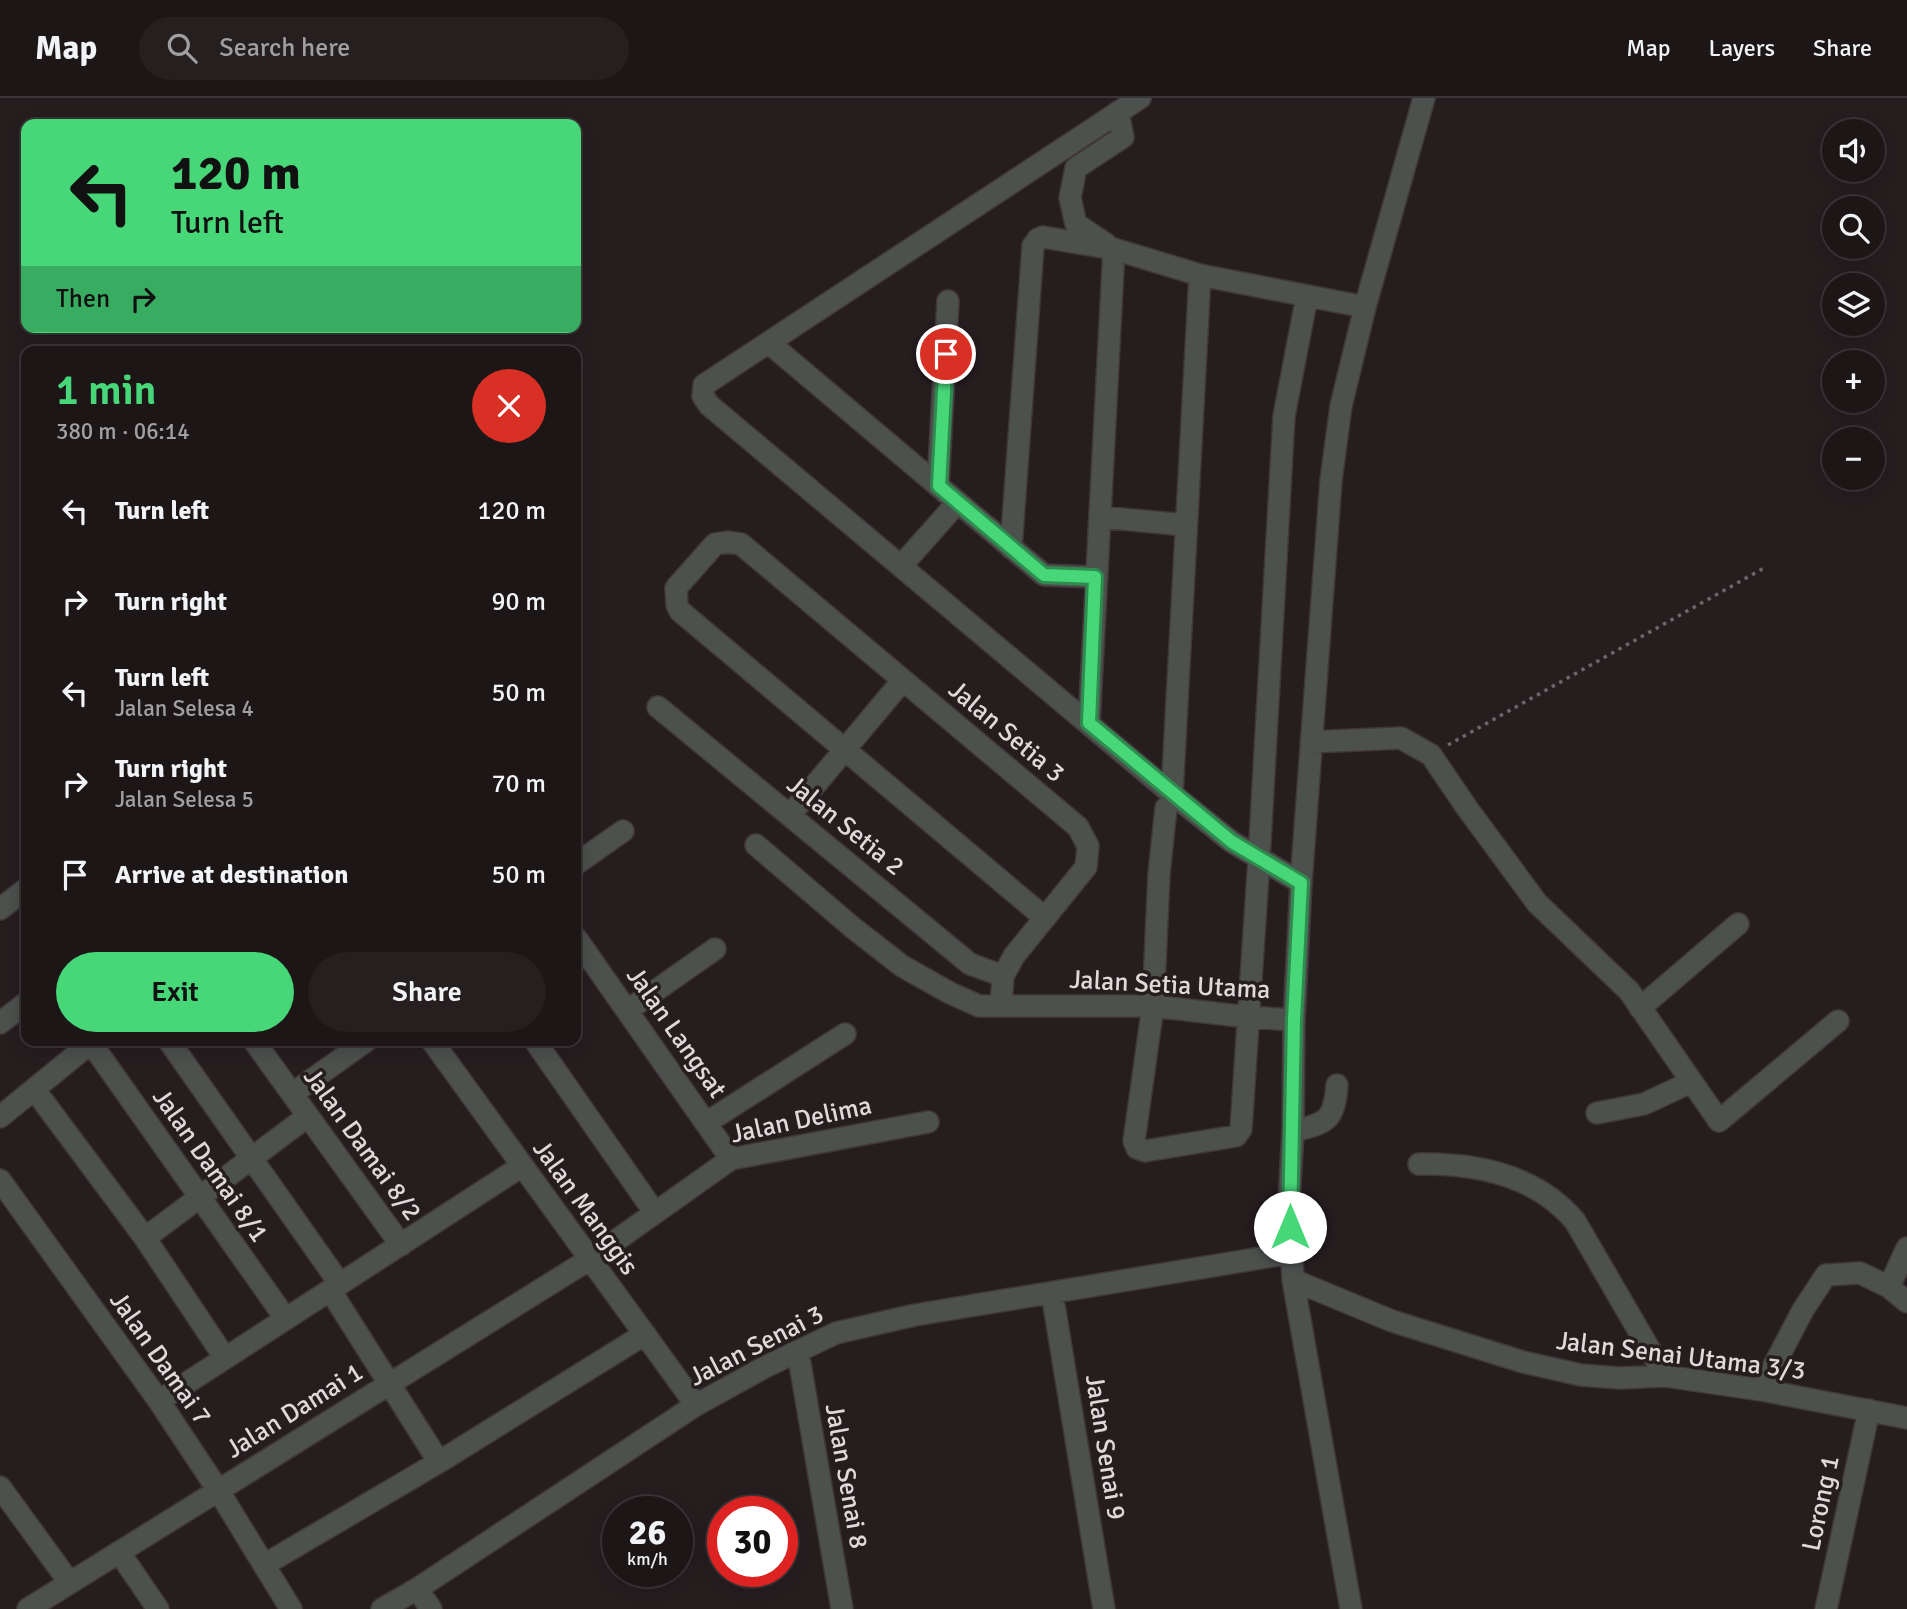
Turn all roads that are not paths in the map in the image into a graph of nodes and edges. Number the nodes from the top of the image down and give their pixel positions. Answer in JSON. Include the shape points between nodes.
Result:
{"nodes":[{"id":1,"x":1140,"y":98,"type":"edge"},
{"id":2,"x":1424,"y":98,"type":"edge"},
{"id":3,"x":1118,"y":112,"type":"junction"},
{"id":4,"x":1114,"y":249,"type":"junction"},
{"id":5,"x":1200,"y":275,"type":"junction"},
{"id":6,"x":1307,"y":296,"type":"junction"},
{"id":7,"x":948,"y":300,"type":"dead end"},
{"id":8,"x":1365,"y":307,"type":"junction"},
{"id":9,"x":769,"y":343,"type":"junction"},
{"id":10,"x":939,"y":486,"type":"junction"},
{"id":11,"x":957,"y":503,"type":"junction"},
{"id":12,"x":1100,"y":517,"type":"junction"},
{"id":13,"x":1186,"y":525,"type":"junction"},
{"id":14,"x":1011,"y":548,"type":"junction"},
{"id":15,"x":902,"y":565,"type":"junction"},
{"id":16,"x":1095,"y":577,"type":"junction"},
{"id":17,"x":903,"y":680,"type":"junction"},
{"id":18,"x":658,"y":707,"type":"dead end"},
{"id":19,"x":1089,"y":723,"type":"junction"},
{"id":20,"x":1311,"y":742,"type":"junction"},
{"id":21,"x":844,"y":749,"type":"junction"},
{"id":22,"x":1169,"y":801,"type":"junction"},
{"id":23,"x":790,"y":815,"type":"junction"},
{"id":24,"x":623,"y":831,"type":"dead end"},
{"id":25,"x":756,"y":845,"type":"dead end"},
{"id":26,"x":1259,"y":859,"type":"junction"},
{"id":27,"x":581,"y":860,"type":"edge"},
{"id":28,"x":1301,"y":883,"type":"junction"},
{"id":29,"x":21,"y":894,"type":"edge"},
{"id":30,"x":0,"y":909,"type":"edge"},
{"id":31,"x":1045,"y":918,"type":"junction"},
{"id":32,"x":1738,"y":924,"type":"dead end"},
{"id":33,"x":581,"y":945,"type":"edge"},
{"id":34,"x":715,"y":949,"type":"dead end"},
{"id":35,"x":1003,"y":976,"type":"junction"},
{"id":36,"x":1001,"y":1005,"type":"junction"},
{"id":37,"x":1153,"y":1006,"type":"junction"},
{"id":38,"x":21,"y":1007,"type":"edge"},
{"id":39,"x":1640,"y":1008,"type":"junction"},
{"id":40,"x":628,"y":1010,"type":"junction"},
{"id":41,"x":1248,"y":1017,"type":"junction"},
{"id":42,"x":1294,"y":1020,"type":"junction"},
{"id":43,"x":1838,"y":1021,"type":"dead end"},
{"id":44,"x":0,"y":1023,"type":"edge"},
{"id":45,"x":845,"y":1034,"type":"dead end"},
{"id":46,"x":87,"y":1046,"type":"edge"},
{"id":47,"x":95,"y":1046,"type":"edge"},
{"id":48,"x":173,"y":1046,"type":"edge"},
{"id":49,"x":258,"y":1046,"type":"edge"},
{"id":50,"x":359,"y":1046,"type":"edge"},
{"id":51,"x":436,"y":1046,"type":"edge"},
{"id":52,"x":538,"y":1046,"type":"edge"},
{"id":53,"x":1691,"y":1082,"type":"junction"},
{"id":54,"x":1336,"y":1085,"type":"dead end"},
{"id":55,"x":34,"y":1089,"type":"junction"},
{"id":56,"x":292,"y":1094,"type":"junction"},
{"id":57,"x":1597,"y":1113,"type":"dead end"},
{"id":58,"x":308,"y":1116,"type":"junction"},
{"id":59,"x":0,"y":1117,"type":"edge"},
{"id":60,"x":928,"y":1122,"type":"dead end"},
{"id":61,"x":705,"y":1123,"type":"junction"},
{"id":62,"x":1293,"y":1131,"type":"junction"},
{"id":63,"x":251,"y":1158,"type":"junction"},
{"id":64,"x":731,"y":1159,"type":"junction"},
{"id":65,"x":1419,"y":1164,"type":"dead end"},
{"id":66,"x":522,"y":1166,"type":"junction"},
{"id":67,"x":0,"y":1180,"type":"edge"},
{"id":68,"x":200,"y":1197,"type":"junction"},
{"id":69,"x":655,"y":1213,"type":"junction"},
{"id":70,"x":145,"y":1238,"type":"junction"},
{"id":71,"x":401,"y":1245,"type":"junction"},
{"id":72,"x":1907,"y":1248,"type":"edge"},
{"id":73,"x":1291,"y":1253,"type":"junction"},
{"id":74,"x":590,"y":1259,"type":"junction"},
{"id":75,"x":1293,"y":1280,"type":"junction"},
{"id":76,"x":335,"y":1287,"type":"junction"},
{"id":77,"x":1889,"y":1287,"type":"junction"},
{"id":78,"x":1052,"y":1293,"type":"junction"},
{"id":79,"x":1907,"y":1302,"type":"edge"},
{"id":80,"x":286,"y":1319,"type":"junction"},
{"id":81,"x":645,"y":1334,"type":"junction"},
{"id":82,"x":798,"y":1352,"type":"junction"},
{"id":83,"x":225,"y":1359,"type":"junction"},
{"id":84,"x":1665,"y":1376,"type":"junction"},
{"id":85,"x":390,"y":1383,"type":"junction"},
{"id":86,"x":1761,"y":1390,"type":"junction"},
{"id":87,"x":159,"y":1401,"type":"junction"},
{"id":88,"x":696,"y":1405,"type":"junction"},
{"id":89,"x":1869,"y":1410,"type":"junction"},
{"id":90,"x":1905,"y":1410,"type":"edge"},
{"id":91,"x":439,"y":1462,"type":"junction"},
{"id":92,"x":0,"y":1487,"type":"edge"},
{"id":93,"x":218,"y":1490,"type":"junction"},
{"id":94,"x":119,"y":1552,"type":"junction"},
{"id":95,"x":264,"y":1565,"type":"junction"},
{"id":96,"x":70,"y":1583,"type":"junction"},
{"id":97,"x":417,"y":1589,"type":"junction"},
{"id":98,"x":28,"y":1609,"type":"edge"},
{"id":99,"x":158,"y":1609,"type":"edge"},
{"id":100,"x":291,"y":1609,"type":"edge"},
{"id":101,"x":382,"y":1609,"type":"edge"},
{"id":102,"x":431,"y":1609,"type":"edge"},
{"id":103,"x":842,"y":1609,"type":"edge"},
{"id":104,"x":1104,"y":1609,"type":"edge"},
{"id":105,"x":1351,"y":1609,"type":"edge"},
{"id":106,"x":1826,"y":1609,"type":"edge"}],
"edges":[{"from":1,"to":3,"type":"street"},
{"from":2,"to":8,"type":"street"},
{"from":3,"to":4,"type":"street","via":[[1123,137],[1076,168],[1070,198],[1076,224]]},
{"from":3,"to":9,"type":"street"},
{"from":4,"to":5,"type":"street"},
{"from":4,"to":12,"type":"street"},
{"from":4,"to":14,"type":"street","via":[[1044,237],[1032,246]]},
{"from":5,"to":6,"type":"street"},
{"from":5,"to":13,"type":"street"},
{"from":6,"to":8,"type":"street"},
{"from":6,"to":26,"type":"street","via":[[1284,416]]},
{"from":7,"to":10,"type":"street"},
{"from":8,"to":20,"type":"street","via":[[1341,406],[1331,480]]},
{"from":9,"to":10,"type":"street"},
{"from":9,"to":15,"type":"street","via":[[704,385],[703,396]]},
{"from":10,"to":11,"type":"street"},
{"from":11,"to":14,"type":"street"},
{"from":11,"to":15,"type":"street"},
{"from":12,"to":13,"type":"street"},
{"from":12,"to":16,"type":"street"},
{"from":13,"to":22,"type":"street"},
{"from":14,"to":16,"type":"street","via":[[1044,575]]},
{"from":15,"to":19,"type":"street"},
{"from":16,"to":19,"type":"street"},
{"from":17,"to":21,"type":"street"},
{"from":17,"to":21,"type":"street","name":"Jalan Setia 3","via":[[741,544],[715,544],[676,588],[677,605],[686,616]]},
{"from":17,"to":31,"type":"street","name":"Jalan Setia 3","via":[[1079,827],[1087,846],[1086,867]]},
{"from":18,"to":23,"type":"street","name":"Jalan Setia 2"},
{"from":19,"to":22,"type":"street"},
{"from":20,"to":28,"type":"street"},
{"from":20,"to":39,"type":"street","via":[[1401,738],[1431,755],[1537,903],[1629,991]]},
{"from":21,"to":23,"type":"street"},
{"from":21,"to":31,"type":"street"},
{"from":22,"to":26,"type":"street"},
{"from":22,"to":37,"type":"street","via":[[1158,886]]},
{"from":23,"to":35,"type":"street","name":"Jalan Setia 2","via":[[970,964]]},
{"from":24,"to":27,"type":"street"},
{"from":25,"to":36,"type":"street","name":"Jalan Setia Utama","via":[[902,966],[979,1006]]},
{"from":26,"to":28,"type":"street"},
{"from":26,"to":41,"type":"street"},
{"from":28,"to":42,"type":"street"},
{"from":29,"to":30,"type":"street"},
{"from":31,"to":35,"type":"street","name":"Jalan Setia 3"},
{"from":32,"to":39,"type":"street"},
{"from":33,"to":40,"type":"street","name":"Jalan Langsat"},
{"from":34,"to":40,"type":"street"},
{"from":35,"to":36,"type":"street","name":"Jalan Setia 3"},
{"from":36,"to":37,"type":"street","name":"Jalan Setia Utama"},
{"from":37,"to":41,"type":"street","name":"Jalan Setia Utama"},
{"from":37,"to":41,"type":"street","via":[[1134,1141],[1145,1151],[1236,1136],[1241,1129]]},
{"from":38,"to":44,"type":"street"},
{"from":39,"to":53,"type":"street"},
{"from":40,"to":61,"type":"street","name":"Jalan Langsat"},
{"from":41,"to":42,"type":"street","name":"Jalan Setia Utama"},
{"from":42,"to":62,"type":"street"},
{"from":43,"to":53,"type":"street","via":[[1719,1121]]},
{"from":45,"to":61,"type":"street"},
{"from":46,"to":55,"type":"street"},
{"from":47,"to":68,"type":"street","name":"Jalan Damai 8/1"},
{"from":48,"to":63,"type":"street"},
{"from":49,"to":56,"type":"street","name":"Jalan Damai 8/2"},
{"from":50,"to":56,"type":"street"},
{"from":51,"to":66,"type":"street","name":"Jalan Manggis"},
{"from":52,"to":69,"type":"street"},
{"from":53,"to":57,"type":"street","via":[[1644,1104]]},
{"from":54,"to":62,"type":"street","via":[[1335,1106],[1327,1119]]},
{"from":55,"to":59,"type":"street"},
{"from":55,"to":70,"type":"street"},
{"from":56,"to":58,"type":"street","name":"Jalan Damai 8/2"},
{"from":58,"to":63,"type":"street"},
{"from":58,"to":71,"type":"street","name":"Jalan Damai 8/2"},
{"from":60,"to":64,"type":"street","name":"Jalan Delima"},
{"from":61,"to":64,"type":"street","name":"Jalan Langsat"},
{"from":62,"to":73,"type":"street"},
{"from":63,"to":68,"type":"street"},
{"from":63,"to":76,"type":"street"},
{"from":64,"to":69,"type":"street","name":"Jalan Delima"},
{"from":65,"to":84,"type":"street","via":[[1493,1171],[1527,1183],[1562,1205]]},
{"from":66,"to":71,"type":"street"},
{"from":66,"to":74,"type":"street","name":"Jalan Manggis"},
{"from":67,"to":87,"type":"street","name":"Jalan Damai 7"},
{"from":68,"to":70,"type":"street"},
{"from":68,"to":80,"type":"street","name":"Jalan Damai 8/1"},
{"from":69,"to":74,"type":"street","name":"Jalan Delima"},
{"from":70,"to":83,"type":"street"},
{"from":71,"to":76,"type":"street"},
{"from":72,"to":77,"type":"street"},
{"from":73,"to":75,"type":"street"},
{"from":73,"to":78,"type":"street","name":"Jalan Senai 3"},
{"from":74,"to":81,"type":"street","name":"Jalan Manggis"},
{"from":74,"to":85,"type":"street","name":"Jalan Damai 1"},
{"from":75,"to":84,"type":"street","name":"Jalan Senai Utama 3/3","via":[[1392,1321],[1523,1362],[1581,1375]]},
{"from":75,"to":105,"type":"street"},
{"from":76,"to":80,"type":"street"},
{"from":76,"to":85,"type":"street"},
{"from":77,"to":79,"type":"street"},
{"from":77,"to":86,"type":"street","via":[[1860,1273],[1826,1275]]},
{"from":78,"to":82,"type":"street","name":"Jalan Senai 3","via":[[836,1333]]},
{"from":78,"to":104,"type":"street","name":"Jalan Senai 9"},
{"from":80,"to":83,"type":"street"},
{"from":81,"to":88,"type":"street","name":"Jalan Manggis"},
{"from":81,"to":91,"type":"street"},
{"from":82,"to":88,"type":"street","name":"Jalan Senai 3"},
{"from":82,"to":103,"type":"street","name":"Jalan Senai 8"},
{"from":83,"to":87,"type":"street"},
{"from":84,"to":86,"type":"street","name":"Jalan Senai Utama 3/3"},
{"from":85,"to":91,"type":"street"},
{"from":85,"to":93,"type":"street","name":"Jalan Damai 1"},
{"from":86,"to":89,"type":"street","name":"Jalan Senai Utama 3/3"},
{"from":87,"to":93,"type":"street","name":"Jalan Damai 7"},
{"from":88,"to":97,"type":"street","name":"Jalan Senai 3"},
{"from":89,"to":90,"type":"street","name":"Jalan Senai Utama 3/3"},
{"from":89,"to":106,"type":"street","name":"Lorong 1"},
{"from":91,"to":95,"type":"street"},
{"from":92,"to":96,"type":"street"},
{"from":93,"to":94,"type":"street","name":"Jalan Damai 1"},
{"from":93,"to":95,"type":"street","name":"Jalan Damai 7"},
{"from":94,"to":96,"type":"street","name":"Jalan Damai 1"},
{"from":94,"to":99,"type":"street"},
{"from":95,"to":100,"type":"street","name":"Jalan Damai 7"},
{"from":96,"to":98,"type":"street","name":"Jalan Damai 1"},
{"from":97,"to":101,"type":"street","name":"Jalan Senai 3"},
{"from":97,"to":102,"type":"street"}]}
